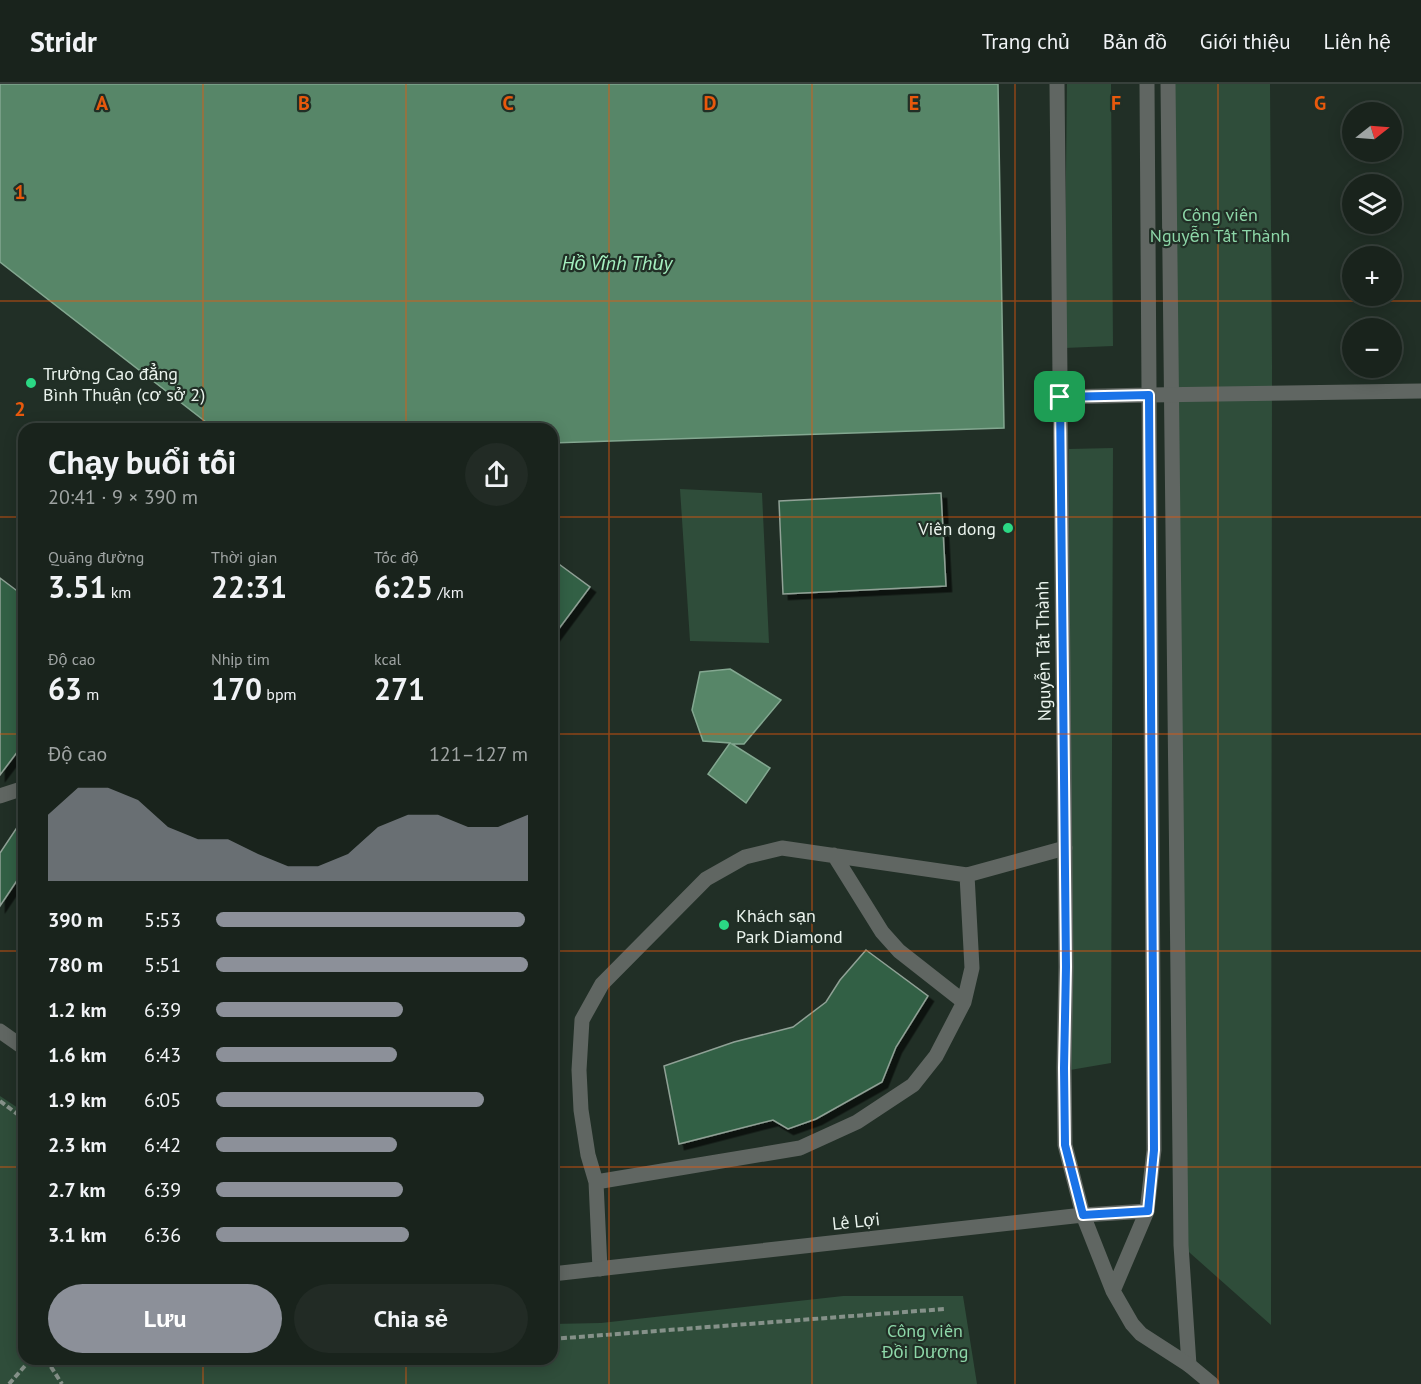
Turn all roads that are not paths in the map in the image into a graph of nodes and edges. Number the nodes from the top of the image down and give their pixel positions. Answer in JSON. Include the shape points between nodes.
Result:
{"nodes":[{"id":1,"x":1057,"y":84,"type":"edge"},
{"id":2,"x":1147,"y":84,"type":"edge"},
{"id":3,"x":1168,"y":84,"type":"edge"},
{"id":4,"x":1421,"y":391,"type":"edge"},
{"id":5,"x":1171,"y":394,"type":"junction"},
{"id":6,"x":1149,"y":395,"type":"junction"},
{"id":7,"x":1060,"y":397,"type":"junction"},
{"id":8,"x":18,"y":790,"type":"edge"},
{"id":9,"x":0,"y":796,"type":"edge"},
{"id":10,"x":1065,"y":848,"type":"junction"},
{"id":11,"x":834,"y":855,"type":"junction"},
{"id":12,"x":967,"y":875,"type":"junction"},
{"id":13,"x":964,"y":1002,"type":"junction"},
{"id":14,"x":0,"y":1031,"type":"edge"},
{"id":15,"x":18,"y":1044,"type":"edge"},
{"id":16,"x":596,"y":1182,"type":"junction"},
{"id":17,"x":1148,"y":1211,"type":"junction"},
{"id":18,"x":1083,"y":1215,"type":"junction"},
{"id":19,"x":600,"y":1269,"type":"junction"},
{"id":20,"x":558,"y":1273,"type":"edge"},
{"id":21,"x":1113,"y":1291,"type":"junction"},
{"id":22,"x":1189,"y":1365,"type":"junction"},
{"id":23,"x":1212,"y":1384,"type":"edge"}],
"edges":[{"from":1,"to":7,"type":"street","name":"Nguyễn Tất Thành"},
{"from":2,"to":6,"type":"street"},
{"from":3,"to":5,"type":"street"},
{"from":4,"to":5,"type":"street"},
{"from":5,"to":6,"type":"street"},
{"from":5,"to":22,"type":"street","via":[[1180,1245]]},
{"from":6,"to":7,"type":"street"},
{"from":6,"to":17,"type":"street","via":[[1154,1150]]},
{"from":7,"to":10,"type":"street","name":"Nguyễn Tất Thành"},
{"from":8,"to":9,"type":"street"},
{"from":10,"to":12,"type":"street"},
{"from":10,"to":18,"type":"street","name":"Nguyễn Tất Thành","via":[[1065,1145]]},
{"from":11,"to":12,"type":"street"},
{"from":11,"to":13,"type":"street","via":[[882,932],[899,951]]},
{"from":11,"to":16,"type":"street","via":[[782,848],[745,857],[706,879],[602,984],[582,1020],[579,1070],[580,1110]]},
{"from":12,"to":13,"type":"street","via":[[972,968]]},
{"from":13,"to":16,"type":"street","via":[[936,1056],[913,1085],[857,1122],[800,1148]]},
{"from":14,"to":15,"type":"street"},
{"from":16,"to":19,"type":"street"},
{"from":17,"to":18,"type":"street","name":"Lê Lợi"},
{"from":17,"to":21,"type":"street"},
{"from":18,"to":19,"type":"street","name":"Lê Lợi"},
{"from":18,"to":21,"type":"street"},
{"from":19,"to":20,"type":"street","name":"Lê Lợi"},
{"from":21,"to":22,"type":"street","via":[[1141,1334]]},
{"from":22,"to":23,"type":"street"}]}
